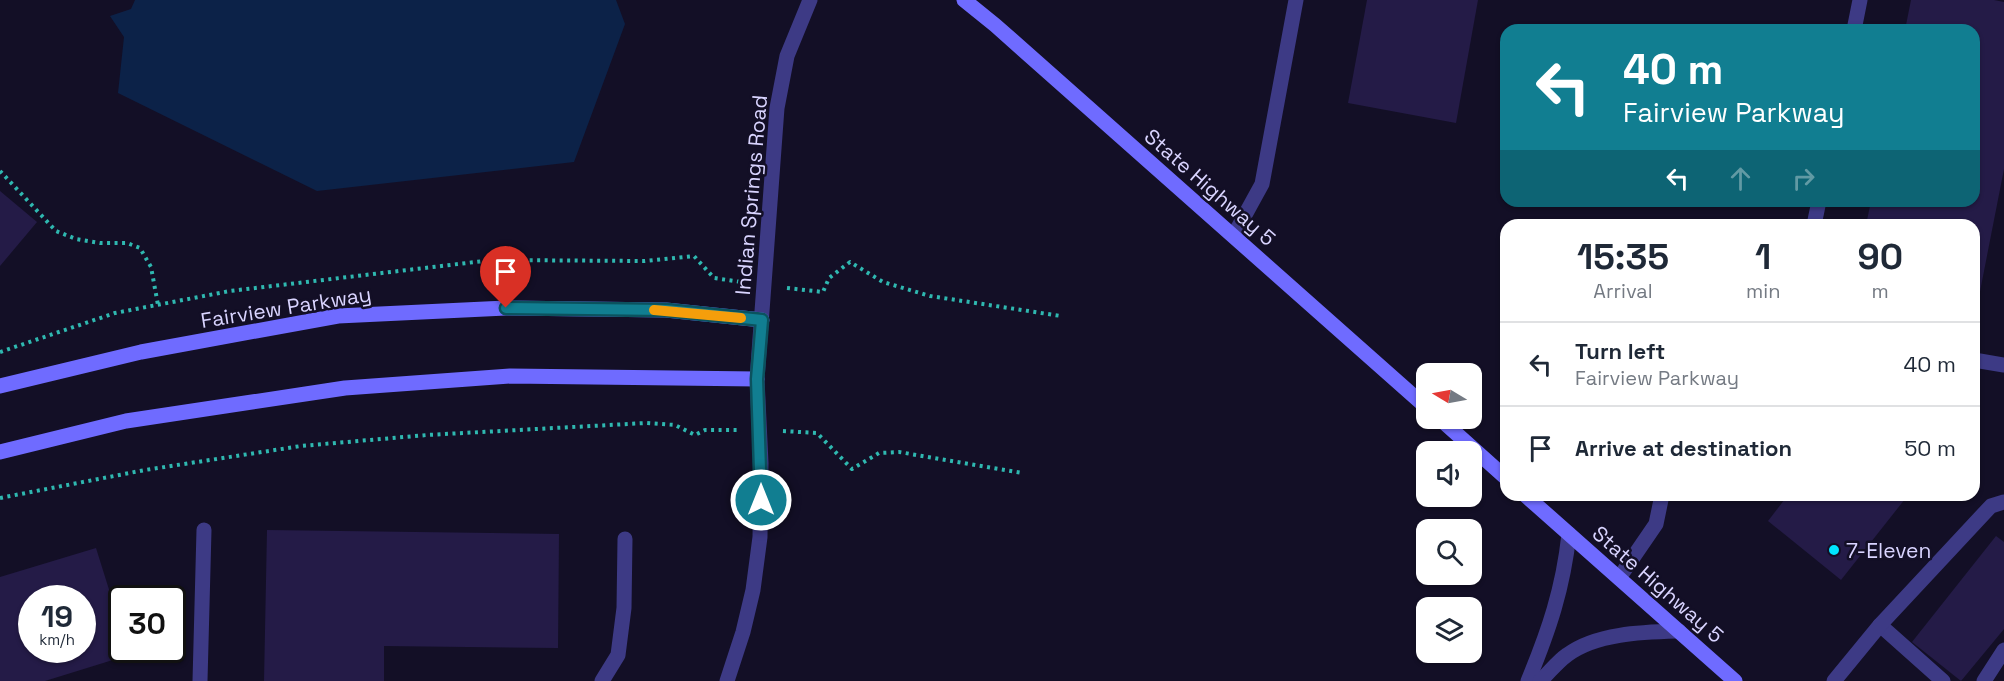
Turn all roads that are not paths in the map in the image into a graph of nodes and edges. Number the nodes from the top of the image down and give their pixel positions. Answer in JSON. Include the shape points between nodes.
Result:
{"nodes":[{"id":1,"x":810,"y":0,"type":"edge"},
{"id":2,"x":964,"y":0,"type":"edge"},
{"id":3,"x":1296,"y":0,"type":"edge"},
{"id":4,"x":1860,"y":0,"type":"edge"},
{"id":5,"x":1855,"y":24,"type":"edge"},
{"id":6,"x":1234,"y":235,"type":"junction"},
{"id":7,"x":762,"y":320,"type":"junction"},
{"id":8,"x":1980,"y":361,"type":"edge"},
{"id":9,"x":2004,"y":365,"type":"edge"},
{"id":10,"x":757,"y":379,"type":"junction"},
{"id":11,"x":0,"y":386,"type":"edge"},
{"id":12,"x":1416,"y":398,"type":"edge"},
{"id":13,"x":1451,"y":429,"type":"edge"},
{"id":14,"x":0,"y":452,"type":"edge"},
{"id":15,"x":1500,"y":473,"type":"edge"},
{"id":16,"x":1532,"y":501,"type":"edge"},
{"id":17,"x":1661,"y":501,"type":"edge"},
{"id":18,"x":2004,"y":502,"type":"edge"},
{"id":19,"x":204,"y":530,"type":"dead end"},
{"id":20,"x":1569,"y":534,"type":"junction"},
{"id":21,"x":625,"y":539,"type":"dead end"},
{"id":22,"x":1619,"y":578,"type":"junction"},
{"id":23,"x":1880,"y":625,"type":"junction"},
{"id":24,"x":1679,"y":631,"type":"junction"},
{"id":25,"x":2004,"y":650,"type":"edge"},
{"id":26,"x":200,"y":681,"type":"edge"},
{"id":27,"x":602,"y":681,"type":"edge"},
{"id":28,"x":727,"y":681,"type":"edge"},
{"id":29,"x":1528,"y":681,"type":"edge"},
{"id":30,"x":1540,"y":681,"type":"edge"},
{"id":31,"x":1735,"y":681,"type":"edge"},
{"id":32,"x":1834,"y":681,"type":"edge"},
{"id":33,"x":1944,"y":681,"type":"edge"},
{"id":34,"x":1984,"y":681,"type":"edge"}],
"edges":[{"from":1,"to":7,"type":"street","name":"Indian Springs Road","via":[[787,56],[777,108]]},
{"from":2,"to":6,"type":"street","name":"State Highway 5"},
{"from":3,"to":6,"type":"street","via":[[1262,184]]},
{"from":4,"to":5,"type":"street"},
{"from":6,"to":12,"type":"street","name":"State Highway 5"},
{"from":7,"to":10,"type":"street","name":"Indian Springs Road"},
{"from":7,"to":11,"type":"street","name":"Fairview Parkway","via":[[666,310],[506,308],[338,316],[141,352]]},
{"from":8,"to":9,"type":"street"},
{"from":10,"to":14,"type":"street","via":[[510,376],[345,388],[126,421]]},
{"from":10,"to":28,"type":"street","name":"Indian Springs Road","via":[[760,537],[753,590]]},
{"from":13,"to":15,"type":"street"},
{"from":16,"to":20,"type":"street","name":"State Highway 5"},
{"from":17,"to":22,"type":"street","via":[[1656,524]]},
{"from":18,"to":23,"type":"street","via":[[1991,506]]},
{"from":19,"to":26,"type":"street"},
{"from":20,"to":22,"type":"street","name":"State Highway 5"},
{"from":20,"to":29,"type":"street","via":[[1555,610]]},
{"from":21,"to":27,"type":"street","via":[[624,608],[618,655]]},
{"from":22,"to":24,"type":"street","name":"State Highway 5"},
{"from":23,"to":32,"type":"street"},
{"from":23,"to":33,"type":"street"},
{"from":24,"to":30,"type":"street","via":[[1597,640],[1567,654]]},
{"from":24,"to":31,"type":"street","name":"State Highway 5"},
{"from":25,"to":34,"type":"street"}]}
